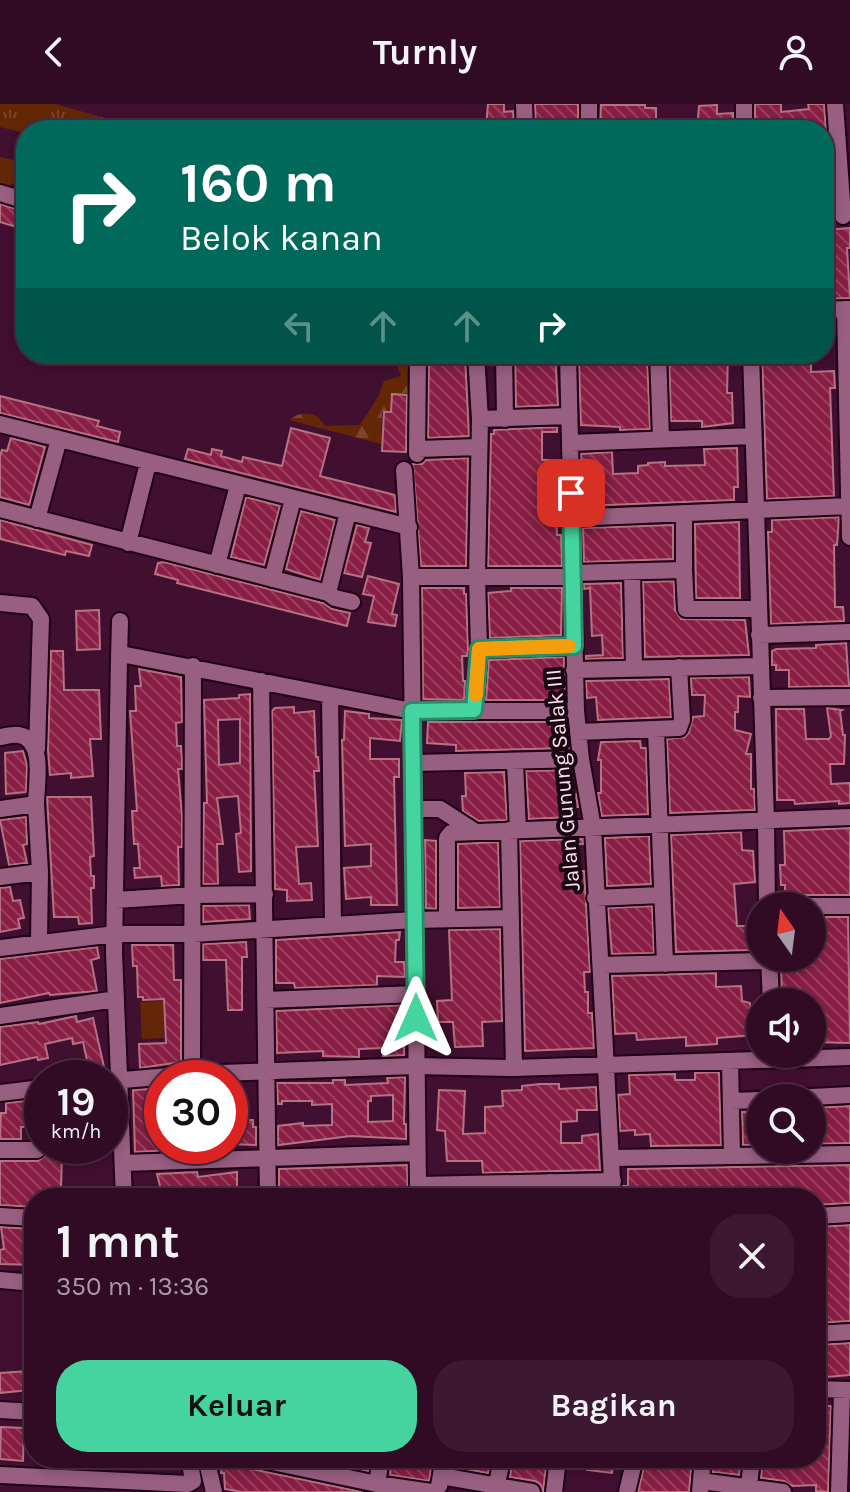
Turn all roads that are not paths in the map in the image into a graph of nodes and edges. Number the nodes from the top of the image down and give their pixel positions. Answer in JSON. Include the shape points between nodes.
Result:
{"nodes":[{"id":1,"x":835,"y":104,"type":"edge"},
{"id":2,"x":843,"y":124,"type":"edge"},
{"id":3,"x":846,"y":216,"type":"edge"},
{"id":4,"x":848,"y":309,"type":"edge"},
{"id":5,"x":418,"y":364,"type":"edge"},
{"id":6,"x":477,"y":364,"type":"edge"},
{"id":7,"x":504,"y":364,"type":"edge"},
{"id":8,"x":568,"y":364,"type":"edge"},
{"id":9,"x":658,"y":364,"type":"edge"},
{"id":10,"x":751,"y":364,"type":"edge"},
{"id":11,"x":569,"y":416,"type":"junction"},
{"id":12,"x":480,"y":419,"type":"junction"},
{"id":13,"x":505,"y":419,"type":"junction"},
{"id":14,"x":1,"y":427,"type":"edge"},
{"id":15,"x":753,"y":436,"type":"junction"},
{"id":16,"x":59,"y":439,"type":"junction"},
{"id":17,"x":661,"y":439,"type":"junction"},
{"id":18,"x":570,"y":443,"type":"junction"},
{"id":19,"x":479,"y":447,"type":"junction"},
{"id":20,"x":148,"y":463,"type":"junction"},
{"id":21,"x":404,"y":470,"type":"dead end"},
{"id":22,"x":238,"y":485,"type":"junction"},
{"id":23,"x":293,"y":499,"type":"junction"},
{"id":24,"x":849,"y":506,"type":"edge"},
{"id":25,"x":0,"y":509,"type":"edge"},
{"id":26,"x":755,"y":510,"type":"junction"},
{"id":27,"x":348,"y":512,"type":"junction"},
{"id":28,"x":684,"y":513,"type":"junction"},
{"id":29,"x":571,"y":518,"type":"junction"},
{"id":30,"x":37,"y":519,"type":"junction"},
{"id":31,"x":409,"y":527,"type":"junction"},
{"id":32,"x":850,"y":537,"type":"edge"},
{"id":33,"x":128,"y":543,"type":"junction"},
{"id":34,"x":217,"y":565,"type":"junction"},
{"id":35,"x":684,"y":570,"type":"junction"},
{"id":36,"x":632,"y":572,"type":"junction"},
{"id":37,"x":572,"y":575,"type":"junction"},
{"id":38,"x":411,"y":577,"type":"junction"},
{"id":39,"x":477,"y":577,"type":"junction"},
{"id":40,"x":272,"y":579,"type":"junction"},
{"id":41,"x":328,"y":593,"type":"junction"},
{"id":42,"x":352,"y":602,"type":"dead end"},
{"id":43,"x":0,"y":603,"type":"edge"},
{"id":44,"x":758,"y":609,"type":"junction"},
{"id":45,"x":120,"y":621,"type":"dead end"},
{"id":46,"x":850,"y":632,"type":"edge"},
{"id":47,"x":759,"y":635,"type":"junction"},
{"id":48,"x":574,"y":646,"type":"junction"},
{"id":49,"x":479,"y":649,"type":"junction"},
{"id":50,"x":119,"y":658,"type":"junction"},
{"id":51,"x":193,"y":666,"type":"junction"},
{"id":52,"x":760,"y":666,"type":"junction"},
{"id":53,"x":679,"y":667,"type":"junction"},
{"id":54,"x":634,"y":668,"type":"junction"},
{"id":55,"x":574,"y":670,"type":"junction"},
{"id":56,"x":261,"y":681,"type":"junction"},
{"id":57,"x":330,"y":696,"type":"junction"},
{"id":58,"x":850,"y":697,"type":"edge"},
{"id":59,"x":761,"y":698,"type":"junction"},
{"id":60,"x":474,"y":710,"type":"junction"},
{"id":61,"x":412,"y":711,"type":"junction"},
{"id":62,"x":576,"y":711,"type":"junction"},
{"id":63,"x":656,"y":730,"type":"junction"},
{"id":64,"x":578,"y":732,"type":"junction"},
{"id":65,"x":0,"y":737,"type":"edge"},
{"id":66,"x":37,"y":749,"type":"junction"},
{"id":67,"x":581,"y":759,"type":"junction"},
{"id":68,"x":515,"y":762,"type":"junction"},
{"id":69,"x":414,"y":763,"type":"junction"},
{"id":70,"x":36,"y":804,"type":"junction"},
{"id":71,"x":0,"y":809,"type":"edge"},
{"id":72,"x":414,"y":809,"type":"junction"},
{"id":73,"x":850,"y":817,"type":"edge"},
{"id":74,"x":766,"y":821,"type":"junction"},
{"id":75,"x":660,"y":824,"type":"junction"},
{"id":76,"x":593,"y":828,"type":"junction"},
{"id":77,"x":513,"y":830,"type":"junction"},
{"id":78,"x":475,"y":832,"type":"junction"},
{"id":79,"x":40,"y":872,"type":"junction"},
{"id":80,"x":0,"y":877,"type":"edge"},
{"id":81,"x":767,"y":892,"type":"edge"},
{"id":82,"x":265,"y":894,"type":"junction"},
{"id":83,"x":193,"y":895,"type":"junction"},
{"id":84,"x":661,"y":895,"type":"junction"},
{"id":85,"x":595,"y":898,"type":"junction"},
{"id":86,"x":116,"y":900,"type":"junction"},
{"id":87,"x":826,"y":906,"type":"edge"},
{"id":88,"x":850,"y":906,"type":"edge"},
{"id":89,"x":509,"y":918,"type":"junction"},
{"id":90,"x":447,"y":919,"type":"junction"},
{"id":91,"x":414,"y":920,"type":"junction"},
{"id":92,"x":333,"y":925,"type":"junction"},
{"id":93,"x":265,"y":928,"type":"junction"},
{"id":94,"x":115,"y":934,"type":"junction"},
{"id":95,"x":193,"y":934,"type":"junction"},
{"id":96,"x":39,"y":942,"type":"junction"},
{"id":97,"x":0,"y":948,"type":"edge"},
{"id":98,"x":746,"y":960,"type":"edge"},
{"id":99,"x":665,"y":964,"type":"junction"},
{"id":100,"x":601,"y":965,"type":"junction"},
{"id":101,"x":416,"y":994,"type":"junction"},
{"id":102,"x":116,"y":999,"type":"junction"},
{"id":103,"x":265,"y":1000,"type":"junction"},
{"id":104,"x":0,"y":1016,"type":"edge"},
{"id":105,"x":826,"y":1057,"type":"edge"},
{"id":106,"x":850,"y":1057,"type":"edge"},
{"id":107,"x":115,"y":1060,"type":"edge"},
{"id":108,"x":192,"y":1060,"type":"edge"},
{"id":109,"x":746,"y":1060,"type":"edge"},
{"id":110,"x":730,"y":1062,"type":"junction"},
{"id":111,"x":606,"y":1065,"type":"junction"},
{"id":112,"x":415,"y":1066,"type":"junction"},
{"id":113,"x":514,"y":1068,"type":"junction"},
{"id":114,"x":248,"y":1072,"type":"edge"},
{"id":115,"x":265,"y":1072,"type":"junction"},
{"id":116,"x":24,"y":1090,"type":"edge"},
{"id":117,"x":0,"y":1093,"type":"edge"},
{"id":118,"x":850,"y":1095,"type":"edge"},
{"id":119,"x":826,"y":1096,"type":"edge"},
{"id":120,"x":746,"y":1100,"type":"edge"},
{"id":121,"x":731,"y":1101,"type":"junction"},
{"id":122,"x":0,"y":1150,"type":"edge"},
{"id":123,"x":24,"y":1150,"type":"edge"},
{"id":124,"x":417,"y":1153,"type":"junction"},
{"id":125,"x":850,"y":1154,"type":"edge"},
{"id":126,"x":732,"y":1156,"type":"junction"},
{"id":127,"x":612,"y":1158,"type":"junction"},
{"id":128,"x":267,"y":1159,"type":"junction"},
{"id":129,"x":128,"y":1163,"type":"edge"},
{"id":130,"x":124,"y":1164,"type":"edge"},
{"id":131,"x":124,"y":1188,"type":"edge"},
{"id":132,"x":268,"y":1188,"type":"edge"},
{"id":133,"x":418,"y":1188,"type":"edge"},
{"id":134,"x":613,"y":1188,"type":"edge"},
{"id":135,"x":850,"y":1214,"type":"edge"},
{"id":136,"x":826,"y":1215,"type":"edge"},
{"id":137,"x":0,"y":1216,"type":"edge"},
{"id":138,"x":24,"y":1217,"type":"edge"},
{"id":139,"x":0,"y":1280,"type":"edge"},
{"id":140,"x":24,"y":1282,"type":"edge"},
{"id":141,"x":850,"y":1332,"type":"edge"},
{"id":142,"x":826,"y":1333,"type":"edge"},
{"id":143,"x":826,"y":1389,"type":"edge"},
{"id":144,"x":846,"y":1390,"type":"edge"},
{"id":145,"x":0,"y":1410,"type":"edge"},
{"id":146,"x":24,"y":1411,"type":"edge"},
{"id":147,"x":191,"y":1468,"type":"edge"},
{"id":148,"x":209,"y":1468,"type":"edge"},
{"id":149,"x":308,"y":1468,"type":"edge"},
{"id":150,"x":379,"y":1468,"type":"edge"},
{"id":151,"x":500,"y":1468,"type":"edge"},
{"id":152,"x":557,"y":1468,"type":"edge"},
{"id":153,"x":633,"y":1468,"type":"edge"},
{"id":154,"x":751,"y":1468,"type":"edge"},
{"id":155,"x":0,"y":1475,"type":"edge"},
{"id":156,"x":377,"y":1484,"type":"junction"},
{"id":157,"x":439,"y":1484,"type":"edge"},
{"id":158,"x":497,"y":1485,"type":"junction"},
{"id":159,"x":701,"y":1486,"type":"edge"},
{"id":160,"x":749,"y":1486,"type":"junction"},
{"id":161,"x":217,"y":1491,"type":"edge"},
{"id":162,"x":431,"y":1492,"type":"edge"},
{"id":163,"x":532,"y":1492,"type":"edge"},
{"id":164,"x":554,"y":1492,"type":"edge"},
{"id":165,"x":627,"y":1492,"type":"edge"},
{"id":166,"x":783,"y":1492,"type":"edge"},
{"id":167,"x":839,"y":1492,"type":"edge"}],
"edges":[{"from":1,"to":2,"type":"street"},
{"from":2,"to":3,"type":"street"},
{"from":4,"to":24,"type":"street"},
{"from":5,"to":19,"type":"street","via":[[417,452]]},
{"from":6,"to":12,"type":"street"},
{"from":7,"to":13,"type":"street"},
{"from":8,"to":11,"type":"street","name":"Jalan Gunung Salak III"},
{"from":9,"to":17,"type":"street"},
{"from":10,"to":15,"type":"street"},
{"from":11,"to":13,"type":"street"},
{"from":11,"to":18,"type":"street","name":"Jalan Gunung Salak III"},
{"from":12,"to":13,"type":"street"},
{"from":12,"to":19,"type":"street"},
{"from":14,"to":16,"type":"street"},
{"from":15,"to":17,"type":"street"},
{"from":15,"to":26,"type":"street"},
{"from":16,"to":20,"type":"street"},
{"from":16,"to":30,"type":"street"},
{"from":17,"to":18,"type":"street"},
{"from":18,"to":29,"type":"street","name":"Jalan Gunung Salak III"},
{"from":19,"to":39,"type":"street"},
{"from":20,"to":22,"type":"street"},
{"from":20,"to":33,"type":"street"},
{"from":21,"to":31,"type":"street"},
{"from":22,"to":23,"type":"street"},
{"from":22,"to":34,"type":"street"},
{"from":23,"to":27,"type":"street"},
{"from":23,"to":40,"type":"street"},
{"from":24,"to":26,"type":"street"},
{"from":24,"to":32,"type":"street"},
{"from":25,"to":30,"type":"street"},
{"from":26,"to":28,"type":"street"},
{"from":26,"to":44,"type":"street"},
{"from":27,"to":31,"type":"street"},
{"from":27,"to":41,"type":"street"},
{"from":28,"to":29,"type":"street"},
{"from":28,"to":35,"type":"street"},
{"from":29,"to":37,"type":"street","name":"Jalan Gunung Salak III"},
{"from":30,"to":33,"type":"street"},
{"from":31,"to":38,"type":"street"},
{"from":33,"to":34,"type":"street"},
{"from":34,"to":40,"type":"street"},
{"from":35,"to":36,"type":"street"},
{"from":35,"to":44,"type":"street","via":[[686,609]]},
{"from":36,"to":37,"type":"street"},
{"from":36,"to":54,"type":"street"},
{"from":37,"to":39,"type":"street"},
{"from":37,"to":48,"type":"street","name":"Jalan Gunung Salak III"},
{"from":38,"to":39,"type":"street"},
{"from":38,"to":61,"type":"street"},
{"from":39,"to":49,"type":"street"},
{"from":40,"to":41,"type":"street"},
{"from":41,"to":42,"type":"street"},
{"from":43,"to":66,"type":"street","via":[[32,606],[41,619]]},
{"from":44,"to":47,"type":"street"},
{"from":45,"to":50,"type":"street"},
{"from":46,"to":47,"type":"street"},
{"from":47,"to":52,"type":"street"},
{"from":48,"to":49,"type":"street"},
{"from":48,"to":55,"type":"street","name":"Jalan Gunung Salak III"},
{"from":49,"to":60,"type":"street"},
{"from":50,"to":51,"type":"street"},
{"from":50,"to":86,"type":"street"},
{"from":51,"to":56,"type":"street"},
{"from":51,"to":83,"type":"street"},
{"from":52,"to":53,"type":"street"},
{"from":52,"to":59,"type":"street"},
{"from":53,"to":54,"type":"street"},
{"from":53,"to":63,"type":"street","via":[[681,726]]},
{"from":54,"to":55,"type":"street"},
{"from":55,"to":62,"type":"street","name":"Jalan Gunung Salak III"},
{"from":56,"to":57,"type":"street"},
{"from":56,"to":82,"type":"street"},
{"from":57,"to":61,"type":"street"},
{"from":57,"to":92,"type":"street"},
{"from":58,"to":59,"type":"street"},
{"from":59,"to":74,"type":"street"},
{"from":60,"to":61,"type":"street"},
{"from":60,"to":62,"type":"street"},
{"from":61,"to":69,"type":"street"},
{"from":62,"to":64,"type":"street","name":"Jalan Gunung Salak III"},
{"from":63,"to":64,"type":"street"},
{"from":63,"to":75,"type":"street"},
{"from":64,"to":67,"type":"street","name":"Jalan Gunung Salak III"},
{"from":65,"to":66,"type":"street","via":[[20,735]]},
{"from":66,"to":70,"type":"street"},
{"from":67,"to":68,"type":"street"},
{"from":67,"to":76,"type":"street","name":"Jalan Gunung Salak III"},
{"from":68,"to":69,"type":"street"},
{"from":68,"to":77,"type":"street"},
{"from":69,"to":72,"type":"street"},
{"from":70,"to":71,"type":"street"},
{"from":70,"to":79,"type":"street"},
{"from":72,"to":78,"type":"street","via":[[440,809]]},
{"from":72,"to":91,"type":"street"},
{"from":73,"to":74,"type":"street"},
{"from":74,"to":75,"type":"street"},
{"from":74,"to":81,"type":"street"},
{"from":75,"to":76,"type":"street"},
{"from":75,"to":84,"type":"street"},
{"from":76,"to":77,"type":"street"},
{"from":76,"to":85,"type":"street","name":"Jalan Gunung Salak III"},
{"from":77,"to":78,"type":"street"},
{"from":77,"to":89,"type":"street"},
{"from":78,"to":90,"type":"street","via":[[451,833],[447,838]]},
{"from":79,"to":80,"type":"street"},
{"from":79,"to":96,"type":"street"},
{"from":82,"to":83,"type":"street"},
{"from":82,"to":93,"type":"street"},
{"from":83,"to":86,"type":"street"},
{"from":83,"to":95,"type":"street"},
{"from":84,"to":85,"type":"street"},
{"from":84,"to":99,"type":"street"},
{"from":85,"to":100,"type":"street","name":"Jalan Gunung Salak III"},
{"from":86,"to":94,"type":"street"},
{"from":87,"to":88,"type":"street"},
{"from":89,"to":90,"type":"street"},
{"from":89,"to":113,"type":"street"},
{"from":90,"to":91,"type":"street"},
{"from":91,"to":92,"type":"street"},
{"from":91,"to":101,"type":"street"},
{"from":92,"to":93,"type":"street"},
{"from":93,"to":95,"type":"street"},
{"from":93,"to":103,"type":"street"},
{"from":94,"to":95,"type":"street"},
{"from":94,"to":96,"type":"street"},
{"from":94,"to":102,"type":"street"},
{"from":95,"to":108,"type":"street"},
{"from":96,"to":97,"type":"street"},
{"from":98,"to":99,"type":"street"},
{"from":99,"to":100,"type":"street"},
{"from":100,"to":111,"type":"street","name":"Jalan Gunung Salak III"},
{"from":101,"to":103,"type":"street"},
{"from":101,"to":112,"type":"street"},
{"from":102,"to":104,"type":"street"},
{"from":102,"to":107,"type":"street"},
{"from":103,"to":115,"type":"street"},
{"from":105,"to":106,"type":"street"},
{"from":109,"to":110,"type":"street"},
{"from":110,"to":111,"type":"street"},
{"from":110,"to":121,"type":"street"},
{"from":111,"to":113,"type":"street"},
{"from":111,"to":127,"type":"street","name":"Jalan Gunung Salak III"},
{"from":112,"to":113,"type":"street"},
{"from":112,"to":115,"type":"street"},
{"from":112,"to":124,"type":"street"},
{"from":114,"to":115,"type":"street"},
{"from":115,"to":128,"type":"street"},
{"from":116,"to":117,"type":"street"},
{"from":118,"to":119,"type":"street"},
{"from":120,"to":121,"type":"street"},
{"from":121,"to":126,"type":"street"},
{"from":122,"to":123,"type":"street"},
{"from":124,"to":128,"type":"street"},
{"from":124,"to":133,"type":"street"},
{"from":125,"to":126,"type":"street"},
{"from":126,"to":127,"type":"street"},
{"from":127,"to":134,"type":"street","name":"Jalan Gunung Salak III"},
{"from":128,"to":129,"type":"street"},
{"from":128,"to":132,"type":"street"},
{"from":130,"to":131,"type":"street"},
{"from":135,"to":136,"type":"street"},
{"from":137,"to":138,"type":"street"},
{"from":139,"to":140,"type":"street"},
{"from":141,"to":142,"type":"street"},
{"from":143,"to":144,"type":"street"},
{"from":144,"to":167,"type":"street"},
{"from":145,"to":146,"type":"street"},
{"from":147,"to":155,"type":"street","via":[[193,1481],[188,1484]]},
{"from":148,"to":161,"type":"street"},
{"from":149,"to":156,"type":"street"},
{"from":150,"to":156,"type":"street"},
{"from":151,"to":158,"type":"street"},
{"from":152,"to":164,"type":"street"},
{"from":153,"to":165,"type":"street"},
{"from":154,"to":160,"type":"street"},
{"from":156,"to":162,"type":"street"},
{"from":157,"to":158,"type":"street"},
{"from":158,"to":163,"type":"street"},
{"from":159,"to":160,"type":"street"},
{"from":160,"to":166,"type":"street"}]}
